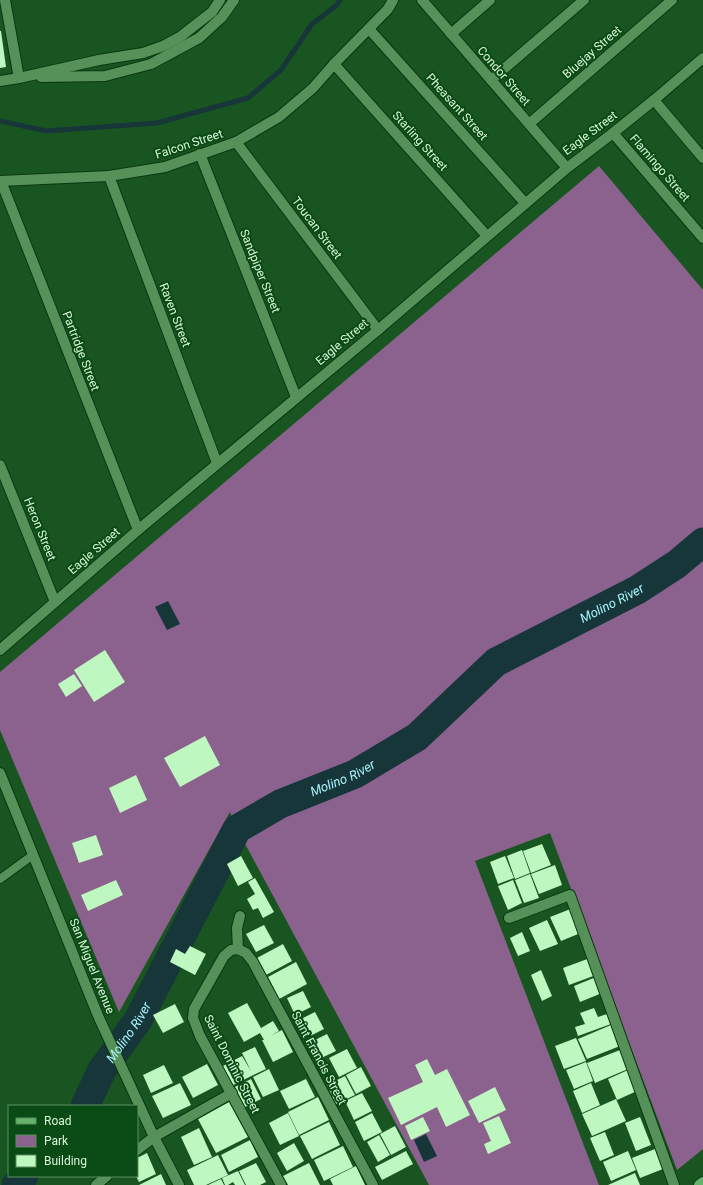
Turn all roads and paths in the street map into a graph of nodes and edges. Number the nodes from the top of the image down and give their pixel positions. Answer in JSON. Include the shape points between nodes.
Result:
{"nodes":[{"id":1,"x":5,"y":0,"type":"edge"},
{"id":2,"x":220,"y":0,"type":"edge"},
{"id":3,"x":234,"y":0,"type":"edge"},
{"id":4,"x":394,"y":0,"type":"edge"},
{"id":5,"x":422,"y":0,"type":"edge"},
{"id":6,"x":490,"y":0,"type":"edge"},
{"id":7,"x":584,"y":0,"type":"edge"},
{"id":8,"x":672,"y":0,"type":"edge"},
{"id":9,"x":369,"y":29,"type":"junction"},
{"id":10,"x":451,"y":34,"type":"junction"},
{"id":11,"x":702,"y":60,"type":"edge"},
{"id":12,"x":334,"y":64,"type":"junction"},
{"id":13,"x":19,"y":78,"type":"junction"},
{"id":14,"x":491,"y":80,"type":"junction"},
{"id":15,"x":0,"y":81,"type":"edge"},
{"id":16,"x":654,"y":100,"type":"junction"},
{"id":17,"x":529,"y":124,"type":"junction"},
{"id":18,"x":613,"y":133,"type":"junction"},
{"id":19,"x":236,"y":142,"type":"junction"},
{"id":20,"x":200,"y":154,"type":"junction"},
{"id":21,"x":703,"y":158,"type":"edge"},
{"id":22,"x":567,"y":168,"type":"junction"},
{"id":23,"x":109,"y":176,"type":"junction"},
{"id":24,"x":0,"y":181,"type":"edge"},
{"id":25,"x":525,"y":203,"type":"junction"},
{"id":26,"x":487,"y":236,"type":"junction"},
{"id":27,"x":703,"y":238,"type":"edge"},
{"id":28,"x":378,"y":330,"type":"junction"},
{"id":29,"x":296,"y":397,"type":"junction"},
{"id":30,"x":217,"y":463,"type":"junction"},
{"id":31,"x":0,"y":465,"type":"edge"},
{"id":32,"x":138,"y":530,"type":"junction"},
{"id":33,"x":56,"y":602,"type":"junction"},
{"id":34,"x":0,"y":650,"type":"edge"},
{"id":35,"x":0,"y":773,"type":"edge"},
{"id":36,"x":33,"y":855,"type":"junction"},
{"id":37,"x":0,"y":879,"type":"edge"},
{"id":38,"x":240,"y":916,"type":"dead end"},
{"id":39,"x":509,"y":918,"type":"dead end"},
{"id":40,"x":238,"y":949,"type":"junction"},
{"id":41,"x":232,"y":1093,"type":"junction"},
{"id":42,"x":154,"y":1137,"type":"junction"},
{"id":43,"x":138,"y":1149,"type":"edge"},
{"id":44,"x":106,"y":1177,"type":"edge"},
{"id":45,"x":703,"y":1182,"type":"edge"},
{"id":46,"x":96,"y":1185,"type":"edge"},
{"id":47,"x":180,"y":1185,"type":"edge"},
{"id":48,"x":282,"y":1185,"type":"edge"},
{"id":49,"x":373,"y":1185,"type":"edge"},
{"id":50,"x":674,"y":1185,"type":"edge"},
{"id":51,"x":699,"y":1185,"type":"edge"}],
"edges":[{"from":1,"to":13,"type":"street"},
{"from":2,"to":13,"type":"street","via":[[212,12],[180,37],[162,46],[143,53]]},
{"from":3,"to":13,"type":"street","via":[[222,17],[199,38],[151,64],[106,76]]},
{"from":4,"to":9,"type":"street","name":"Falcon Street"},
{"from":5,"to":10,"type":"street","name":"Condor Street"},
{"from":6,"to":10,"type":"street"},
{"from":7,"to":14,"type":"street"},
{"from":8,"to":17,"type":"street","name":"Bluejay Street"},
{"from":9,"to":12,"type":"street","name":"Falcon Street"},
{"from":9,"to":25,"type":"street","name":"Pheasant Street"},
{"from":10,"to":14,"type":"street","name":"Condor Street"},
{"from":11,"to":16,"type":"street","name":"Eagle Street"},
{"from":12,"to":19,"type":"street","name":"Falcon Street","via":[[279,118]]},
{"from":12,"to":26,"type":"street","name":"Starling Street"},
{"from":13,"to":15,"type":"street"},
{"from":14,"to":17,"type":"street","name":"Condor Street"},
{"from":16,"to":18,"type":"street","name":"Eagle Street"},
{"from":16,"to":21,"type":"street"},
{"from":17,"to":22,"type":"street","name":"Condor Street"},
{"from":18,"to":22,"type":"street","name":"Eagle Street"},
{"from":18,"to":27,"type":"street","name":"Flamingo Street"},
{"from":19,"to":20,"type":"street","name":"Falcon Street"},
{"from":19,"to":28,"type":"street","name":"Toucan Street"},
{"from":20,"to":23,"type":"street","name":"Falcon Street","via":[[165,168]]},
{"from":20,"to":29,"type":"street","name":"Sandpiper Street"},
{"from":22,"to":25,"type":"street","name":"Eagle Street"},
{"from":23,"to":24,"type":"street","name":"Falcon Street"},
{"from":23,"to":30,"type":"street","name":"Raven Street"},
{"from":24,"to":32,"type":"street","name":"Partridge Street"},
{"from":25,"to":26,"type":"street","name":"Eagle Street"},
{"from":26,"to":28,"type":"street","name":"Eagle Street"},
{"from":28,"to":29,"type":"street","name":"Eagle Street"},
{"from":29,"to":30,"type":"street","name":"Eagle Street"},
{"from":30,"to":32,"type":"street","name":"Eagle Street"},
{"from":31,"to":33,"type":"street","name":"Heron Street"},
{"from":32,"to":33,"type":"street","name":"Eagle Street"},
{"from":33,"to":34,"type":"street","name":"Eagle Street"},
{"from":35,"to":36,"type":"street","name":"San Miguel Avenue"},
{"from":36,"to":37,"type":"lane"},
{"from":36,"to":42,"type":"street","name":"San Miguel Avenue","via":[[99,1018]]},
{"from":38,"to":40,"type":"street"},
{"from":39,"to":50,"type":"street","via":[[570,895]]},
{"from":40,"to":41,"type":"street","name":"Saint Dominic Street","via":[[231,950],[224,956],[198,1001],[193,1018],[200,1036]]},
{"from":40,"to":49,"type":"street","name":"Saint Francis Street","via":[[246,953],[252,962]]},
{"from":41,"to":42,"type":"street"},
{"from":41,"to":48,"type":"street","name":"Saint Dominic Street"},
{"from":42,"to":43,"type":"street"},
{"from":42,"to":47,"type":"street","name":"San Miguel Avenue"},
{"from":44,"to":46,"type":"street"},
{"from":45,"to":51,"type":"main road"}]}
